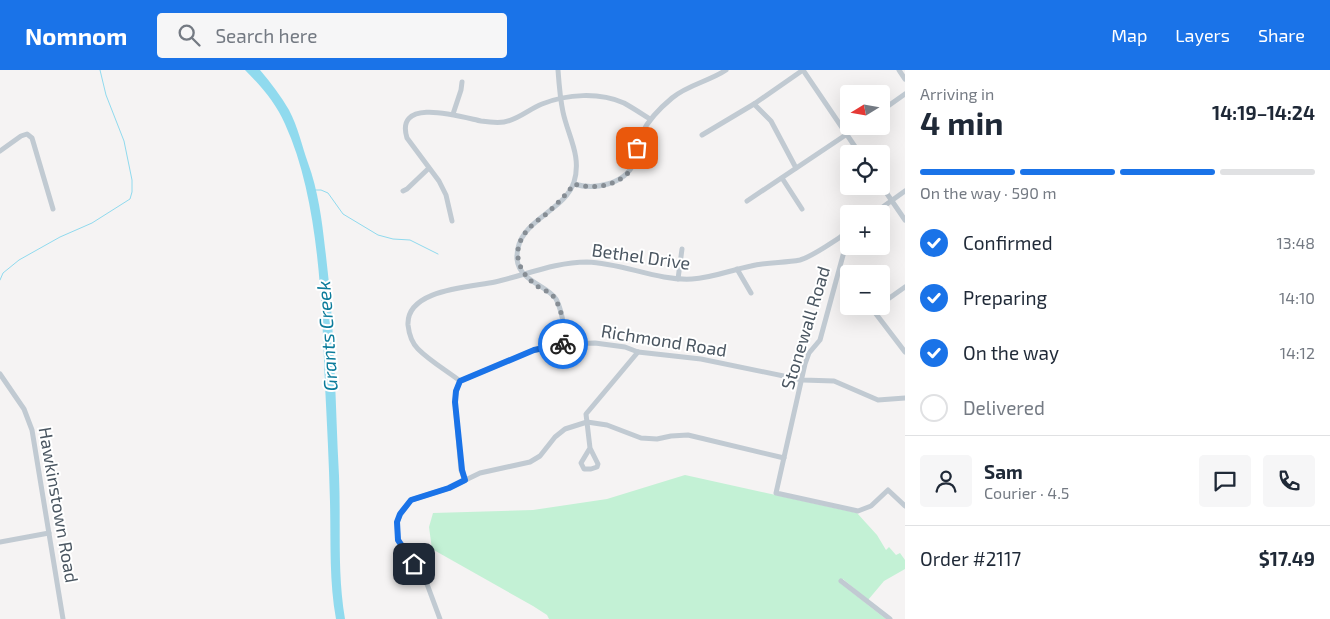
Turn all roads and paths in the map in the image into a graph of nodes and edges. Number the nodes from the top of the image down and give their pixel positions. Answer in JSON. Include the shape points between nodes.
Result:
{"nodes":[{"id":1,"x":558,"y":70,"type":"edge"},
{"id":2,"x":726,"y":70,"type":"edge"},
{"id":3,"x":803,"y":70,"type":"edge"},
{"id":4,"x":899,"y":70,"type":"edge"},
{"id":5,"x":905,"y":79,"type":"edge"},
{"id":6,"x":462,"y":82,"type":"dead end"},
{"id":7,"x":905,"y":94,"type":"edge"},
{"id":8,"x":560,"y":98,"type":"junction"},
{"id":9,"x":754,"y":104,"type":"junction"},
{"id":10,"x":890,"y":105,"type":"edge"},
{"id":11,"x":453,"y":114,"type":"junction"},
{"id":12,"x":650,"y":119,"type":"junction"},
{"id":13,"x":840,"y":123,"type":"edge"},
{"id":14,"x":702,"y":135,"type":"dead end"},
{"id":15,"x":846,"y":135,"type":"edge"},
{"id":16,"x":0,"y":151,"type":"edge"},
{"id":17,"x":429,"y":168,"type":"junction"},
{"id":18,"x":796,"y":168,"type":"junction"},
{"id":19,"x":782,"y":178,"type":"junction"},
{"id":20,"x":574,"y":184,"type":"junction"},
{"id":21,"x":403,"y":191,"type":"dead end"},
{"id":22,"x":905,"y":191,"type":"edge"},
{"id":23,"x":888,"y":195,"type":"edge"},
{"id":24,"x":891,"y":200,"type":"junction"},
{"id":25,"x":747,"y":201,"type":"dead end"},
{"id":26,"x":885,"y":205,"type":"edge"},
{"id":27,"x":802,"y":209,"type":"dead end"},
{"id":28,"x":53,"y":210,"type":"dead end"},
{"id":29,"x":905,"y":220,"type":"edge"},
{"id":30,"x":452,"y":221,"type":"dead end"},
{"id":31,"x":840,"y":237,"type":"edge"},
{"id":32,"x":682,"y":249,"type":"dead end"},
{"id":33,"x":843,"y":255,"type":"edge"},
{"id":34,"x":736,"y":269,"type":"junction"},
{"id":35,"x":525,"y":274,"type":"junction"},
{"id":36,"x":678,"y":279,"type":"junction"},
{"id":37,"x":905,"y":287,"type":"edge"},
{"id":38,"x":751,"y":293,"type":"dead end"},
{"id":39,"x":890,"y":298,"type":"edge"},
{"id":40,"x":883,"y":315,"type":"edge"},
{"id":41,"x":567,"y":344,"type":"junction"},
{"id":42,"x":638,"y":352,"type":"junction"},
{"id":43,"x":905,"y":352,"type":"edge"},
{"id":44,"x":0,"y":374,"type":"edge"},
{"id":45,"x":803,"y":380,"type":"junction"},
{"id":46,"x":460,"y":381,"type":"junction"},
{"id":47,"x":905,"y":398,"type":"edge"},
{"id":48,"x":587,"y":422,"type":"junction"},
{"id":49,"x":590,"y":448,"type":"dead end"},
{"id":50,"x":784,"y":458,"type":"junction"},
{"id":51,"x":465,"y":480,"type":"junction"},
{"id":52,"x":905,"y":497,"type":"edge"},
{"id":53,"x":903,"y":504,"type":"edge"},
{"id":54,"x":49,"y":533,"type":"junction"},
{"id":55,"x":0,"y":542,"type":"edge"},
{"id":56,"x":841,"y":580,"type":"dead end"},
{"id":57,"x":63,"y":619,"type":"edge"},
{"id":58,"x":440,"y":619,"type":"edge"},
{"id":59,"x":890,"y":619,"type":"edge"}],
"edges":[{"from":1,"to":8,"type":"street"},
{"from":2,"to":12,"type":"street","via":[[672,97]]},
{"from":3,"to":9,"type":"street"},
{"from":3,"to":13,"type":"street"},
{"from":4,"to":5,"type":"street"},
{"from":6,"to":11,"type":"street"},
{"from":7,"to":10,"type":"street"},
{"from":8,"to":11,"type":"street","via":[[506,122],[482,121]]},
{"from":8,"to":12,"type":"street","via":[[611,98]]},
{"from":8,"to":20,"type":"street","via":[[577,159]]},
{"from":9,"to":14,"type":"street"},
{"from":9,"to":18,"type":"street","via":[[771,121]]},
{"from":11,"to":17,"type":"street","via":[[418,113],[406,124],[407,138]]},
{"from":12,"to":20,"type":"street","via":[[641,134],[628,173],[601,186],[591,188]]},
{"from":15,"to":18,"type":"street"},
{"from":16,"to":28,"type":"street","via":[[21,136],[27,134],[32,138]]},
{"from":17,"to":21,"type":"street"},
{"from":17,"to":30,"type":"street","via":[[446,195]]},
{"from":18,"to":19,"type":"street"},
{"from":19,"to":25,"type":"street"},
{"from":19,"to":27,"type":"street"},
{"from":20,"to":35,"type":"street","via":[[521,239],[518,261]]},
{"from":22,"to":24,"type":"street"},
{"from":23,"to":24,"type":"street"},
{"from":24,"to":26,"type":"street"},
{"from":24,"to":29,"type":"street"},
{"from":31,"to":34,"type":"street","name":"Bethel Drive","via":[[802,259]]},
{"from":32,"to":36,"type":"street"},
{"from":33,"to":45,"type":"street","name":"Stonewall Road","via":[[820,340],[809,352]]},
{"from":34,"to":36,"type":"street","name":"Bethel Drive","via":[[710,277]]},
{"from":34,"to":38,"type":"street"},
{"from":35,"to":36,"type":"street","name":"Bethel Drive","via":[[557,265],[586,262]]},
{"from":35,"to":41,"type":"street","via":[[555,299]]},
{"from":35,"to":46,"type":"street","name":"Bethel Drive","via":[[440,292],[422,300],[410,314],[409,332],[415,345]]},
{"from":37,"to":39,"type":"street"},
{"from":40,"to":43,"type":"street"},
{"from":41,"to":42,"type":"street","name":"Richmond Road","via":[[620,346]]},
{"from":41,"to":46,"type":"street","name":"Richmond Road","via":[[534,350]]},
{"from":42,"to":45,"type":"street","name":"Richmond Road","via":[[701,358]]},
{"from":42,"to":48,"type":"street","via":[[589,409]]},
{"from":44,"to":54,"type":"street","name":"Hawkinstown Road","via":[[17,397],[32,430]]},
{"from":45,"to":47,"type":"street","name":"Richmond Road","via":[[834,381],[878,400]]},
{"from":45,"to":50,"type":"street","name":"Stonewall Road"},
{"from":46,"to":51,"type":"street","via":[[455,402]]},
{"from":48,"to":49,"type":"street"},
{"from":48,"to":50,"type":"street","via":[[607,425],[641,438],[688,435]]},
{"from":48,"to":51,"type":"street","via":[[565,429],[530,462],[494,469]]},
{"from":50,"to":53,"type":"street","name":"Stonewall Road","via":[[776,493],[856,511],[871,506],[888,490]]},
{"from":51,"to":58,"type":"street","via":[[411,500],[397,522],[400,546],[427,584]]},
{"from":52,"to":53,"type":"street"},
{"from":54,"to":55,"type":"street"},
{"from":54,"to":57,"type":"street","name":"Hawkinstown Road"},
{"from":56,"to":59,"type":"street"}]}
